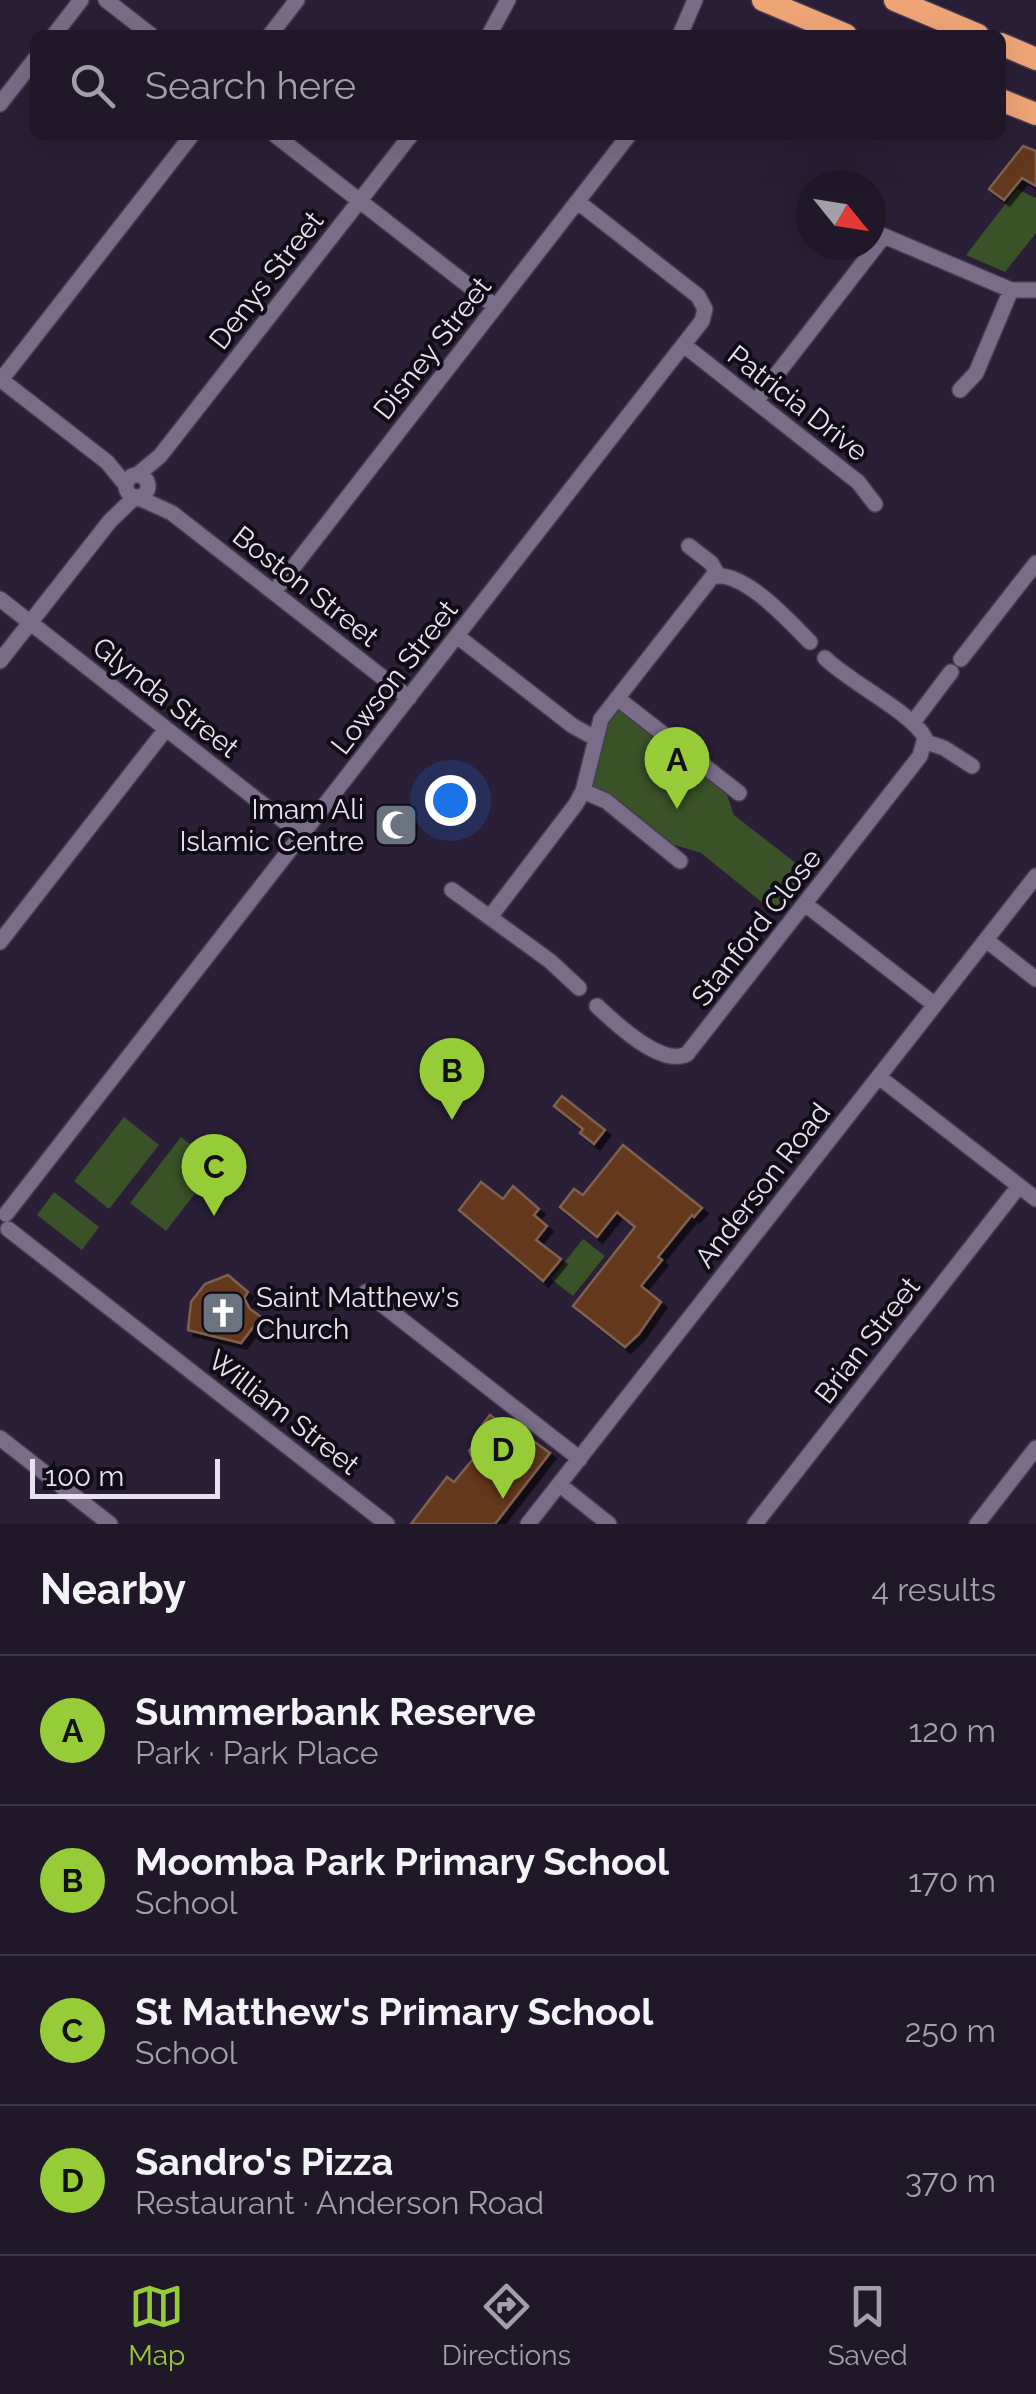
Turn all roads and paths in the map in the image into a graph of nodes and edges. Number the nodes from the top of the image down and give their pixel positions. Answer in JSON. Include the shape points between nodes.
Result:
{"nodes":[{"id":1,"x":81,"y":0,"type":"edge"},
{"id":2,"x":106,"y":0,"type":"edge"},
{"id":3,"x":297,"y":0,"type":"edge"},
{"id":4,"x":508,"y":0,"type":"edge"},
{"id":5,"x":695,"y":0,"type":"edge"},
{"id":6,"x":763,"y":0,"type":"edge"},
{"id":7,"x":895,"y":0,"type":"edge"},
{"id":8,"x":58,"y":30,"type":"edge"},
{"id":9,"x":145,"y":30,"type":"edge"},
{"id":10,"x":274,"y":30,"type":"edge"},
{"id":11,"x":492,"y":30,"type":"edge"},
{"id":12,"x":682,"y":30,"type":"edge"},
{"id":13,"x":834,"y":30,"type":"edge"},
{"id":14,"x":966,"y":30,"type":"edge"},
{"id":15,"x":1006,"y":46,"type":"edge"},
{"id":16,"x":1036,"y":59,"type":"edge"},
{"id":17,"x":30,"y":65,"type":"edge"},
{"id":18,"x":1006,"y":102,"type":"edge"},
{"id":19,"x":0,"y":104,"type":"edge"},
{"id":20,"x":1036,"y":114,"type":"edge"},
{"id":21,"x":188,"y":140,"type":"edge"},
{"id":22,"x":282,"y":140,"type":"edge"},
{"id":23,"x":407,"y":140,"type":"edge"},
{"id":24,"x":625,"y":140,"type":"edge"},
{"id":25,"x":360,"y":200,"type":"junction"},
{"id":26,"x":578,"y":202,"type":"junction"},
{"id":27,"x":1011,"y":290,"type":"junction"},
{"id":28,"x":1036,"y":290,"type":"edge"},
{"id":29,"x":496,"y":307,"type":"junction"},
{"id":30,"x":684,"y":346,"type":"junction"},
{"id":31,"x":1,"y":379,"type":"edge"},
{"id":32,"x":960,"y":390,"type":"dead end"},
{"id":33,"x":756,"y":401,"type":"junction"},
{"id":34,"x":137,"y":486,"type":"junction"},
{"id":35,"x":875,"y":504,"type":"dead end"},
{"id":36,"x":689,"y":546,"type":"dead end"},
{"id":37,"x":1036,"y":564,"type":"edge"},
{"id":38,"x":718,"y":575,"type":"junction"},
{"id":39,"x":274,"y":592,"type":"junction"},
{"id":40,"x":0,"y":599,"type":"edge"},
{"id":41,"x":30,"y":622,"type":"junction"},
{"id":42,"x":457,"y":636,"type":"junction"},
{"id":43,"x":810,"y":642,"type":"dead end"},
{"id":44,"x":825,"y":658,"type":"dead end"},
{"id":45,"x":0,"y":661,"type":"edge"},
{"id":46,"x":409,"y":698,"type":"junction"},
{"id":47,"x":617,"y":698,"type":"junction"},
{"id":48,"x":914,"y":721,"type":"junction"},
{"id":49,"x":166,"y":729,"type":"junction"},
{"id":50,"x":595,"y":738,"type":"junction"},
{"id":51,"x":926,"y":742,"type":"junction"},
{"id":52,"x":972,"y":766,"type":"dead end"},
{"id":53,"x":583,"y":791,"type":"junction"},
{"id":54,"x":739,"y":793,"type":"dead end"},
{"id":55,"x":302,"y":835,"type":"junction"},
{"id":56,"x":680,"y":860,"type":"dead end"},
{"id":57,"x":1036,"y":876,"type":"edge"},
{"id":58,"x":452,"y":890,"type":"dead end"},
{"id":59,"x":805,"y":904,"type":"junction"},
{"id":60,"x":490,"y":917,"type":"junction"},
{"id":61,"x":986,"y":940,"type":"junction"},
{"id":62,"x":0,"y":942,"type":"edge"},
{"id":63,"x":1036,"y":979,"type":"edge"},
{"id":64,"x":579,"y":988,"type":"dead end"},
{"id":65,"x":935,"y":1005,"type":"junction"},
{"id":66,"x":596,"y":1006,"type":"dead end"},
{"id":67,"x":878,"y":1076,"type":"junction"},
{"id":68,"x":1019,"y":1186,"type":"junction"},
{"id":69,"x":1036,"y":1200,"type":"edge"},
{"id":70,"x":4,"y":1222,"type":"edge"},
{"id":71,"x":366,"y":1292,"type":"dead end"},
{"id":72,"x":0,"y":1438,"type":"edge"},
{"id":73,"x":1036,"y":1448,"type":"edge"},
{"id":74,"x":580,"y":1459,"type":"junction"},
{"id":75,"x":560,"y":1485,"type":"junction"},
{"id":76,"x":110,"y":1524,"type":"edge"},
{"id":77,"x":387,"y":1524,"type":"edge"},
{"id":78,"x":528,"y":1524,"type":"edge"},
{"id":79,"x":609,"y":1524,"type":"edge"},
{"id":80,"x":755,"y":1524,"type":"edge"},
{"id":81,"x":976,"y":1524,"type":"edge"}],
"edges":[{"from":1,"to":8,"type":"street"},
{"from":2,"to":9,"type":"street"},
{"from":3,"to":10,"type":"street"},
{"from":4,"to":11,"type":"street"},
{"from":5,"to":12,"type":"street"},
{"from":6,"to":13,"type":"highway"},
{"from":7,"to":14,"type":"highway"},
{"from":15,"to":16,"type":"highway"},
{"from":17,"to":19,"type":"street"},
{"from":18,"to":20,"type":"highway"},
{"from":21,"to":31,"type":"street"},
{"from":22,"to":25,"type":"street"},
{"from":23,"to":25,"type":"street","name":"Denys Street"},
{"from":24,"to":26,"type":"street","name":"Disney Street"},
{"from":25,"to":29,"type":"street"},
{"from":25,"to":34,"type":"street","name":"Denys Street"},
{"from":26,"to":29,"type":"street","name":"Disney Street"},
{"from":26,"to":30,"type":"street","name":"Lowson Street","via":[[698,296],[702,322]]},
{"from":27,"to":28,"type":"street"},
{"from":27,"to":32,"type":"street","via":[[976,373]]},
{"from":27,"to":33,"type":"street","via":[[884,236]]},
{"from":29,"to":39,"type":"street","name":"Disney Street"},
{"from":30,"to":33,"type":"street","name":"Patricia Drive"},
{"from":30,"to":42,"type":"street","name":"Lowson Street"},
{"from":31,"to":34,"type":"street","name":"Boston Street"},
{"from":33,"to":35,"type":"street","name":"Patricia Drive","via":[[858,482]]},
{"from":34,"to":39,"type":"street","name":"Boston Street"},
{"from":34,"to":41,"type":"street","name":"Denys Street"},
{"from":36,"to":38,"type":"street"},
{"from":37,"to":48,"type":"street"},
{"from":38,"to":43,"type":"street","via":[[760,596]]},
{"from":38,"to":47,"type":"street"},
{"from":39,"to":46,"type":"street","name":"Boston Street"},
{"from":40,"to":41,"type":"street","name":"Glynda Street"},
{"from":41,"to":45,"type":"street","name":"Denys Street"},
{"from":41,"to":49,"type":"street","name":"Glynda Street"},
{"from":42,"to":46,"type":"street","name":"Lowson Street"},
{"from":42,"to":50,"type":"street"},
{"from":44,"to":48,"type":"street"},
{"from":46,"to":55,"type":"street","name":"Lowson Street"},
{"from":47,"to":50,"type":"street"},
{"from":47,"to":54,"type":"street"},
{"from":48,"to":51,"type":"street"},
{"from":49,"to":55,"type":"street","name":"Glynda Street"},
{"from":49,"to":62,"type":"street"},
{"from":50,"to":53,"type":"street"},
{"from":51,"to":52,"type":"street"},
{"from":51,"to":59,"type":"street","name":"Stanford Close"},
{"from":53,"to":56,"type":"street"},
{"from":53,"to":60,"type":"street"},
{"from":55,"to":70,"type":"street","name":"Lowson Street"},
{"from":57,"to":61,"type":"street","name":"Anderson Road"},
{"from":58,"to":60,"type":"street"},
{"from":59,"to":65,"type":"street"},
{"from":59,"to":66,"type":"street","name":"Stanford Close","via":[[680,1057],[640,1041]]},
{"from":60,"to":64,"type":"street"},
{"from":61,"to":63,"type":"street"},
{"from":61,"to":65,"type":"street","name":"Anderson Road"},
{"from":65,"to":67,"type":"street","name":"Anderson Road"},
{"from":67,"to":68,"type":"street"},
{"from":67,"to":74,"type":"street","name":"Anderson Road"},
{"from":68,"to":69,"type":"street"},
{"from":68,"to":80,"type":"street","name":"Brian Street"},
{"from":70,"to":77,"type":"street","name":"William Street"},
{"from":71,"to":74,"type":"street"},
{"from":72,"to":76,"type":"street"},
{"from":73,"to":81,"type":"street"},
{"from":74,"to":75,"type":"street","name":"Anderson Road"},
{"from":75,"to":78,"type":"street","name":"Anderson Road"},
{"from":75,"to":79,"type":"street"}]}
